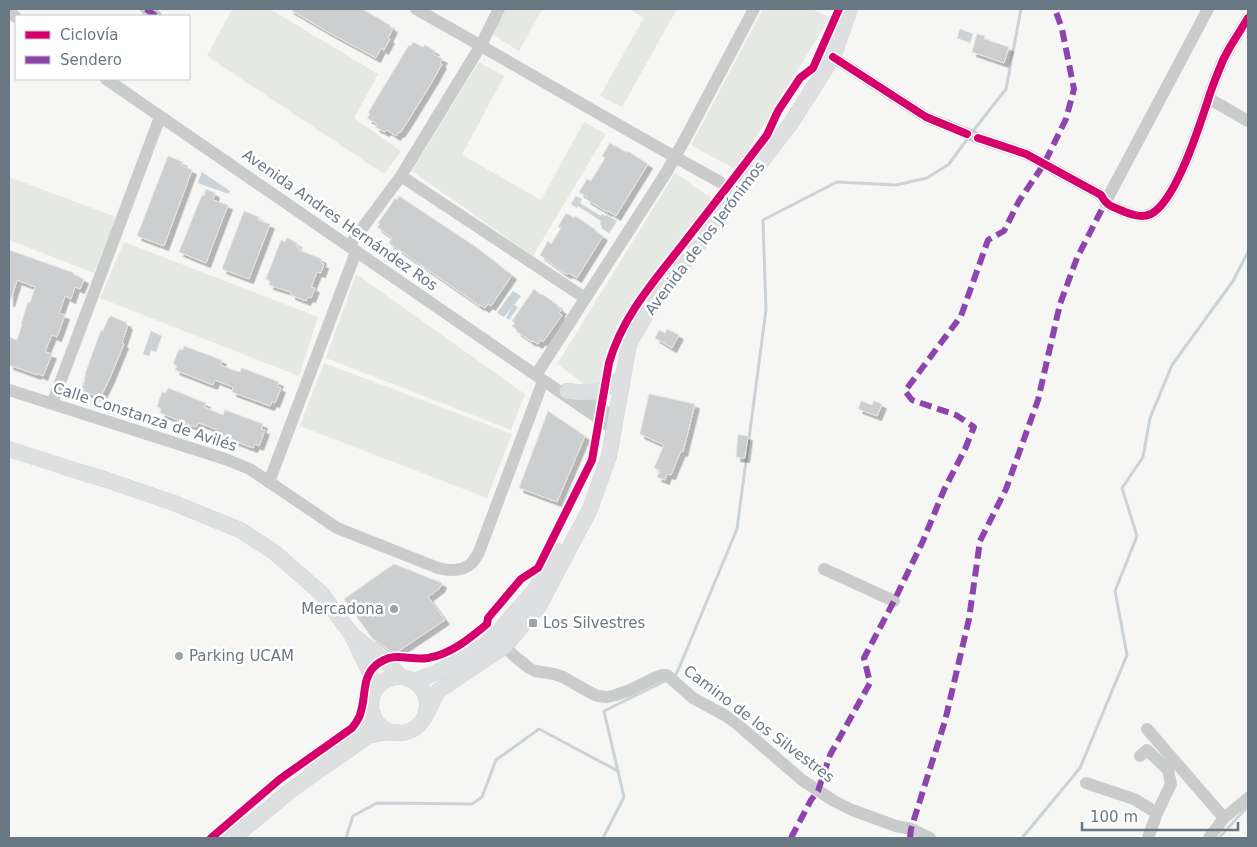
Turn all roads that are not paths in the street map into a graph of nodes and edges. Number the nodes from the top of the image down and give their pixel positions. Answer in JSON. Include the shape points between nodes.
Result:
{"nodes":[{"id":1,"x":416,"y":9,"type":"edge"},
{"id":2,"x":499,"y":9,"type":"edge"},
{"id":3,"x":754,"y":9,"type":"edge"},
{"id":4,"x":850,"y":9,"type":"edge"},
{"id":5,"x":1208,"y":9,"type":"edge"},
{"id":6,"x":1248,"y":18,"type":"edge"},
{"id":7,"x":481,"y":45,"type":"junction"},
{"id":8,"x":833,"y":57,"type":"junction"},
{"id":9,"x":109,"y":80,"type":"edge"},
{"id":10,"x":122,"y":84,"type":"edge"},
{"id":11,"x":1208,"y":98,"type":"junction"},
{"id":12,"x":160,"y":116,"type":"junction"},
{"id":13,"x":1248,"y":122,"type":"edge"},
{"id":14,"x":675,"y":157,"type":"junction"},
{"id":15,"x":401,"y":176,"type":"junction"},
{"id":16,"x":720,"y":182,"type":"dead end"},
{"id":17,"x":1105,"y":203,"type":"junction"},
{"id":18,"x":352,"y":249,"type":"junction"},
{"id":19,"x":585,"y":298,"type":"junction"},
{"id":20,"x":624,"y":377,"type":"junction"},
{"id":21,"x":540,"y":378,"type":"junction"},
{"id":22,"x":9,"y":390,"type":"edge"},
{"id":23,"x":561,"y":390,"type":"junction"},
{"id":24,"x":52,"y":404,"type":"junction"},
{"id":25,"x":615,"y":423,"type":"junction"},
{"id":26,"x":9,"y":449,"type":"edge"},
{"id":27,"x":606,"y":465,"type":"junction"},
{"id":28,"x":269,"y":482,"type":"junction"},
{"id":29,"x":824,"y":569,"type":"dead end"},
{"id":30,"x":894,"y":601,"type":"dead end"},
{"id":31,"x":352,"y":635,"type":"junction"},
{"id":32,"x":491,"y":640,"type":"junction"},
{"id":33,"x":505,"y":646,"type":"junction"},
{"id":34,"x":407,"y":679,"type":"junction"},
{"id":35,"x":374,"y":692,"type":"junction"},
{"id":36,"x":373,"y":714,"type":"junction"},
{"id":37,"x":424,"y":717,"type":"junction"},
{"id":38,"x":1147,"y":729,"type":"dead end"},
{"id":39,"x":397,"y":732,"type":"junction"},
{"id":40,"x":1140,"y":756,"type":"dead end"},
{"id":41,"x":1086,"y":783,"type":"dead end"},
{"id":42,"x":1248,"y":798,"type":"edge"},
{"id":43,"x":1157,"y":813,"type":"junction"},
{"id":44,"x":1224,"y":818,"type":"junction"},
{"id":45,"x":244,"y":833,"type":"edge"},
{"id":46,"x":219,"y":838,"type":"edge"},
{"id":47,"x":233,"y":838,"type":"edge"},
{"id":48,"x":930,"y":838,"type":"edge"},
{"id":49,"x":1148,"y":838,"type":"edge"},
{"id":50,"x":1209,"y":838,"type":"edge"}],
"edges":[{"from":1,"to":7,"type":"street"},
{"from":2,"to":7,"type":"street"},
{"from":3,"to":14,"type":"street","name":"Calle Constanza de Avilés"},
{"from":4,"to":8,"type":"main road","name":"Avenida de los Jerónimos"},
{"from":5,"to":17,"type":"street"},
{"from":6,"to":11,"type":"street","via":[[1230,47]]},
{"from":7,"to":14,"type":"street"},
{"from":7,"to":15,"type":"street"},
{"from":8,"to":17,"type":"street","via":[[926,116],[1026,154],[1101,196]]},
{"from":8,"to":20,"type":"main road","name":"Avenida de los Jerónimos","via":[[791,124],[651,306],[629,344]]},
{"from":9,"to":10,"type":"street","name":"Avenida Andres Hernández Ros"},
{"from":10,"to":12,"type":"street","name":"Avenida Andres Hernández Ros"},
{"from":11,"to":13,"type":"street"},
{"from":11,"to":17,"type":"street","via":[[1188,156],[1173,188],[1157,210],[1137,216]]},
{"from":12,"to":18,"type":"street","name":"Avenida Andres Hernández Ros"},
{"from":12,"to":24,"type":"street"},
{"from":14,"to":16,"type":"street"},
{"from":14,"to":19,"type":"street","name":"Calle Constanza de Avilés"},
{"from":15,"to":18,"type":"street"},
{"from":15,"to":19,"type":"street"},
{"from":18,"to":21,"type":"street","name":"Avenida Andres Hernández Ros"},
{"from":18,"to":28,"type":"street"},
{"from":19,"to":21,"type":"street","name":"Calle Constanza de Avilés"},
{"from":20,"to":23,"type":"main road","via":[[595,393]]},
{"from":20,"to":25,"type":"main road","name":"Avenida de los Jerónimos"},
{"from":21,"to":23,"type":"street","name":"Avenida Andres Hernández Ros"},
{"from":21,"to":28,"type":"street","name":"Calle Constanza de Avilés","via":[[479,552],[471,564],[461,569],[449,571],[438,568],[337,528]]},
{"from":22,"to":24,"type":"street","name":"Calle Constanza de Avilés"},
{"from":23,"to":25,"type":"street","name":"Avenida Andres Hernández Ros"},
{"from":24,"to":28,"type":"street","name":"Calle Constanza de Avilés","via":[[225,459],[250,469]]},
{"from":25,"to":27,"type":"main road","name":"Avenida de los Jerónimos"},
{"from":26,"to":31,"type":"main road","via":[[174,503],[240,530],[274,552],[322,594]]},
{"from":27,"to":32,"type":"main road","via":[[535,590]]},
{"from":27,"to":33,"type":"main road","name":"Avenida de los Jerónimos","via":[[590,509],[539,606]]},
{"from":29,"to":30,"type":"street"},
{"from":31,"to":34,"type":"main road"},
{"from":31,"to":35,"type":"main road","via":[[367,666]]},
{"from":32,"to":33,"type":"street","name":"Camino de los Silvestres"},
{"from":32,"to":34,"type":"main road","via":[[439,671]]},
{"from":33,"to":37,"type":"main road","name":"Avenida de los Jerónimos","via":[[438,691]]},
{"from":33,"to":48,"type":"street","name":"Camino de los Silvestres","via":[[529,668],[563,677],[598,696],[616,695],[662,675],[671,678],[693,698],[742,728],[802,780],[834,801]]},
{"from":34,"to":35,"type":"main road","via":[[393,677],[385,680]]},
{"from":34,"to":37,"type":"main road","via":[[425,693],[427,709]]},
{"from":35,"to":36,"type":"main road"},
{"from":36,"to":39,"type":"main road","via":[[382,727]]},
{"from":36,"to":46,"type":"main road","via":[[362,727],[270,794]]},
{"from":37,"to":39,"type":"main road","via":[[413,729]]},
{"from":38,"to":44,"type":"street"},
{"from":39,"to":45,"type":"main road","via":[[368,736],[291,790]]},
{"from":40,"to":43,"type":"street","via":[[1148,750],[1168,770],[1171,784]]},
{"from":41,"to":43,"type":"street","via":[[1134,799]]},
{"from":42,"to":44,"type":"street"},
{"from":43,"to":49,"type":"street"},
{"from":44,"to":50,"type":"street"},
{"from":45,"to":47,"type":"main road"}]}
